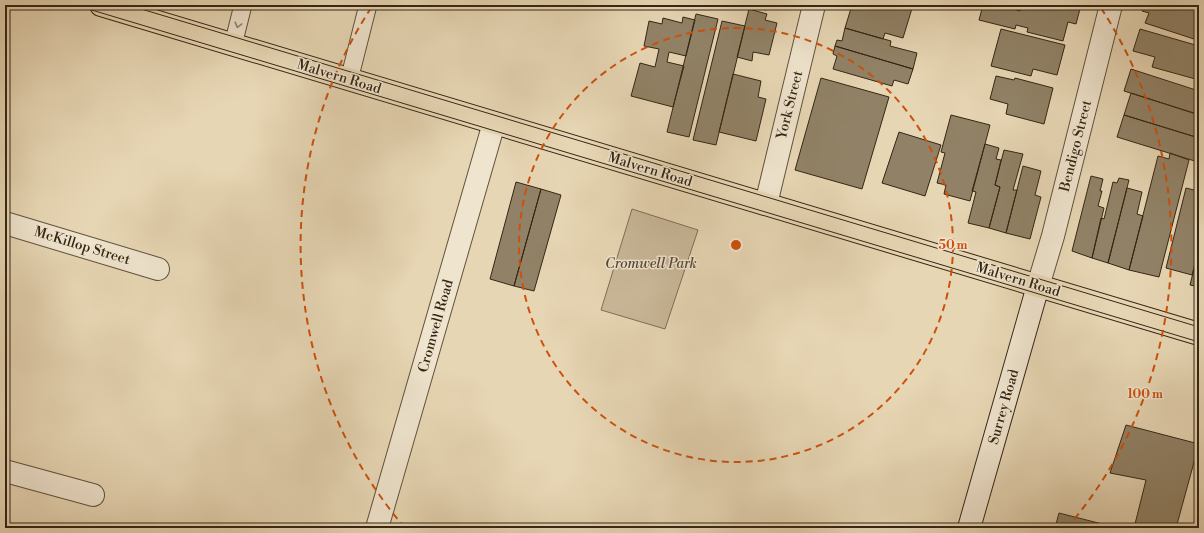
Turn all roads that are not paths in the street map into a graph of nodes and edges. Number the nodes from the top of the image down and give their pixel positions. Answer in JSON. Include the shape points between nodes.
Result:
{"nodes":[{"id":1,"x":101,"y":5,"type":"edge"},
{"id":2,"x":243,"y":5,"type":"edge"},
{"id":3,"x":368,"y":5,"type":"edge"},
{"id":4,"x":814,"y":5,"type":"edge"},
{"id":5,"x":1111,"y":5,"type":"edge"},
{"id":6,"x":232,"y":45,"type":"junction"},
{"id":7,"x":349,"y":80,"type":"junction"},
{"id":8,"x":494,"y":123,"type":"junction"},
{"id":9,"x":766,"y":204,"type":"junction"},
{"id":10,"x":5,"y":223,"type":"edge"},
{"id":11,"x":158,"y":269,"type":"dead end"},
{"id":12,"x":1038,"y":286,"type":"junction"},
{"id":13,"x":1199,"y":334,"type":"edge"},
{"id":14,"x":5,"y":471,"type":"edge"},
{"id":15,"x":93,"y":496,"type":"dead end"},
{"id":16,"x":377,"y":528,"type":"edge"},
{"id":17,"x":969,"y":528,"type":"edge"}],
"edges":[{"from":1,"to":6,"type":"main road","name":"Malvern Road"},
{"from":2,"to":6,"type":"lane","one_way":true},
{"from":3,"to":7,"type":"lane"},
{"from":4,"to":9,"type":"street","name":"York Street"},
{"from":5,"to":12,"type":"street","name":"Bendigo Street"},
{"from":6,"to":7,"type":"main road","name":"Malvern Road"},
{"from":7,"to":8,"type":"main road","name":"Malvern Road"},
{"from":8,"to":9,"type":"main road","name":"Malvern Road"},
{"from":8,"to":16,"type":"street","name":"Cromwell Road"},
{"from":9,"to":12,"type":"main road","name":"Malvern Road"},
{"from":10,"to":11,"type":"street","name":"McKillop Street"},
{"from":12,"to":13,"type":"main road","name":"Malvern Road"},
{"from":12,"to":17,"type":"street","name":"Surrey Road"},
{"from":14,"to":15,"type":"street"}]}
